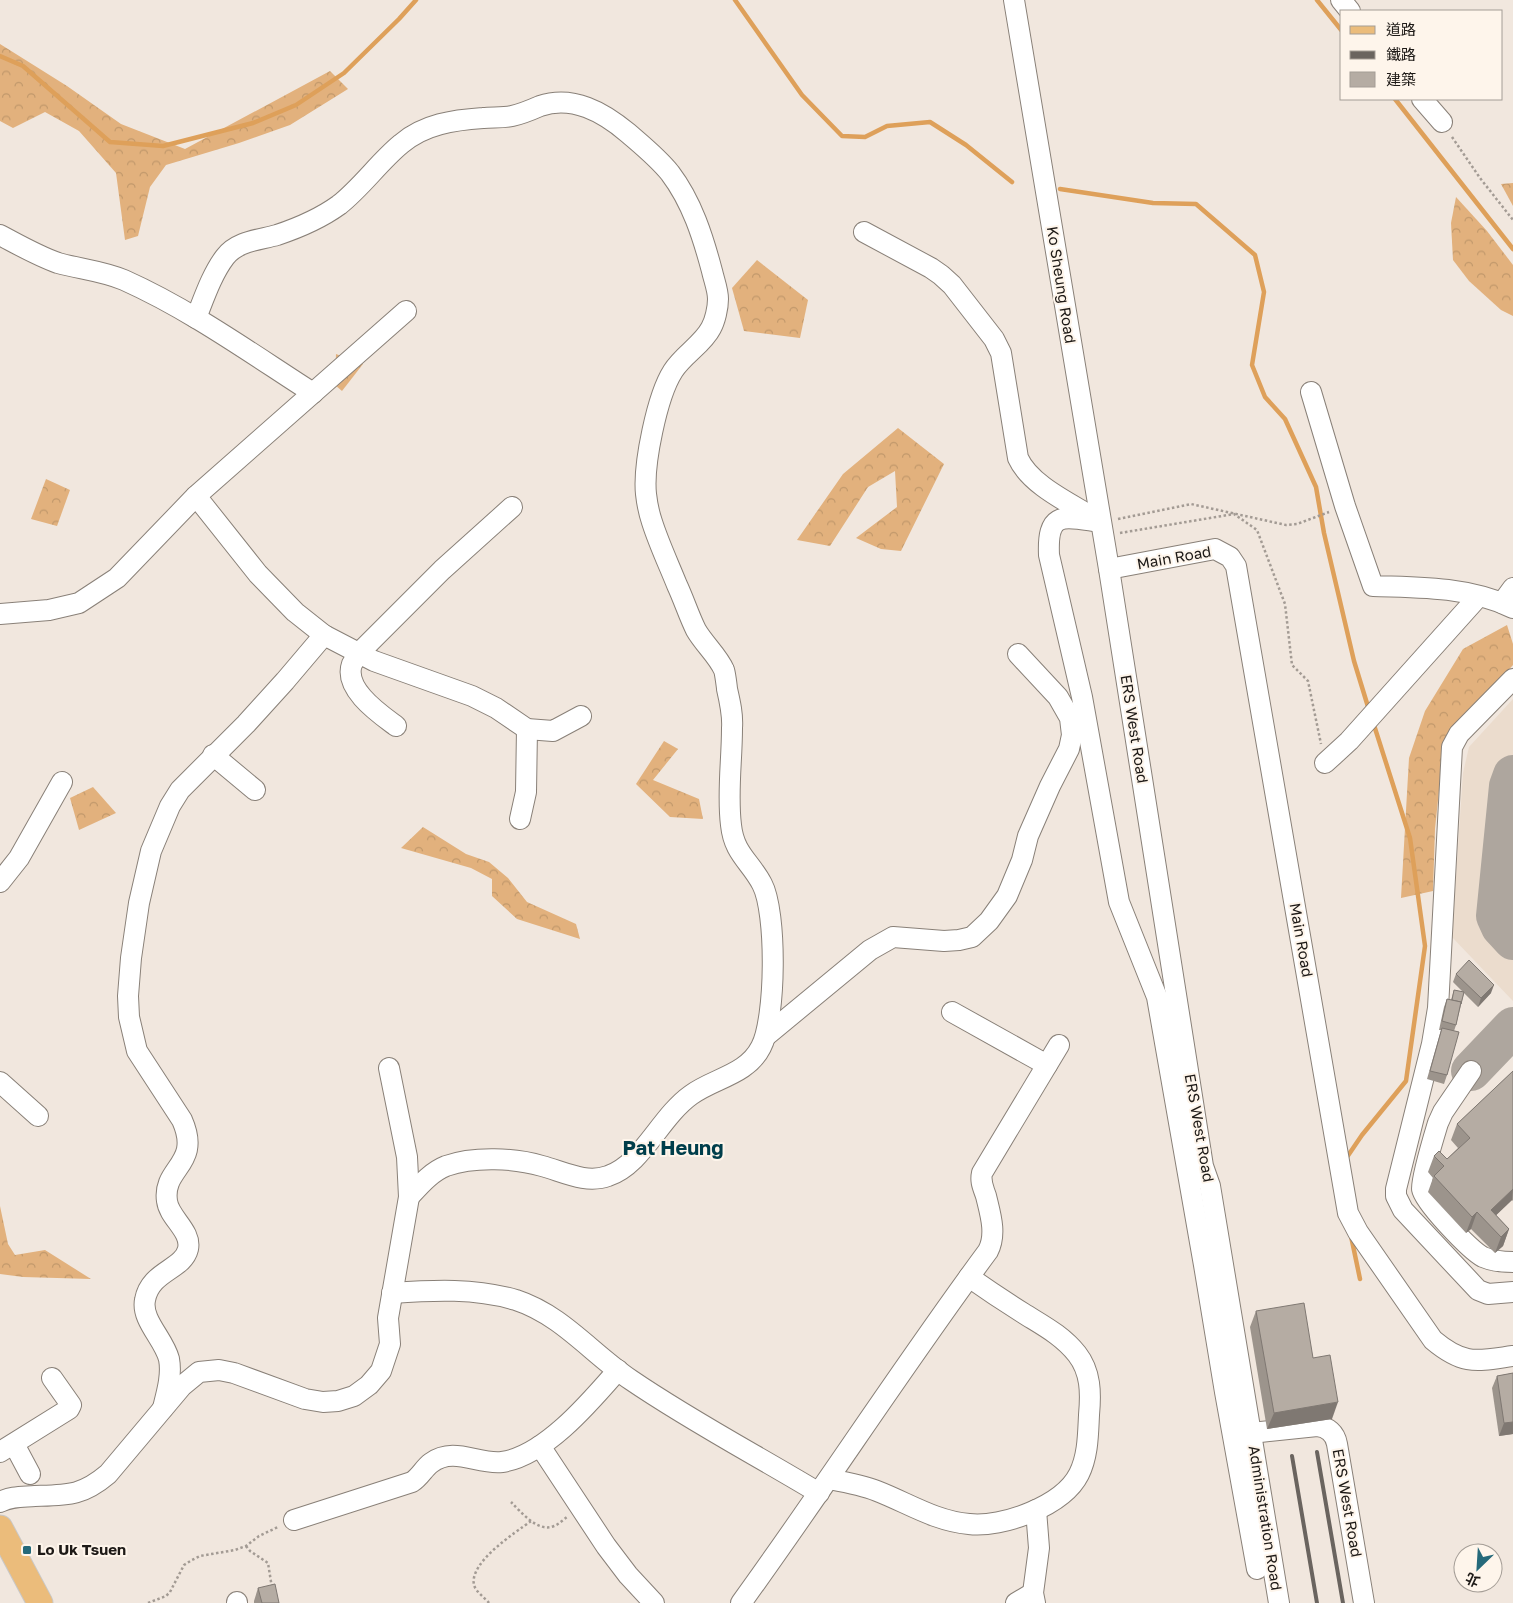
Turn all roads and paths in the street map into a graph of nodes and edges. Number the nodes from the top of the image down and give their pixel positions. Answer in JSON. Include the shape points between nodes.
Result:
{"nodes":[{"id":1,"x":1014,"y":0,"type":"edge"},
{"id":2,"x":1341,"y":0,"type":"edge"},
{"id":3,"x":1349,"y":10,"type":"edge"},
{"id":4,"x":1423,"y":100,"type":"edge"},
{"id":5,"x":1442,"y":122,"type":"joint"},
{"id":6,"x":1513,"y":220,"type":"edge"},
{"id":7,"x":864,"y":232,"type":"dead end"},
{"id":8,"x":0,"y":235,"type":"edge"},
{"id":9,"x":406,"y":311,"type":"dead end"},
{"id":10,"x":196,"y":318,"type":"junction"},
{"id":11,"x":1311,"y":392,"type":"dead end"},
{"id":12,"x":313,"y":393,"type":"junction"},
{"id":13,"x":196,"y":496,"type":"junction"},
{"id":14,"x":512,"y":506,"type":"dead end"},
{"id":15,"x":1329,"y":512,"type":"dead end"},
{"id":16,"x":1100,"y":522,"type":"junction"},
{"id":17,"x":1109,"y":570,"type":"junction"},
{"id":18,"x":1478,"y":597,"type":"junction"},
{"id":19,"x":1509,"y":600,"type":"edge"},
{"id":20,"x":0,"y":614,"type":"edge"},
{"id":21,"x":324,"y":636,"type":"junction"},
{"id":22,"x":358,"y":654,"type":"junction"},
{"id":23,"x":1018,"y":654,"type":"dead end"},
{"id":24,"x":1513,"y":679,"type":"edge"},
{"id":25,"x":581,"y":716,"type":"dead end"},
{"id":26,"x":396,"y":726,"type":"dead end"},
{"id":27,"x":527,"y":728,"type":"junction"},
{"id":28,"x":214,"y":755,"type":"junction"},
{"id":29,"x":1325,"y":763,"type":"dead end"},
{"id":30,"x":62,"y":782,"type":"dead end"},
{"id":31,"x":255,"y":790,"type":"dead end"},
{"id":32,"x":520,"y":819,"type":"dead end"},
{"id":33,"x":0,"y":882,"type":"edge"},
{"id":34,"x":952,"y":1012,"type":"dead end"},
{"id":35,"x":767,"y":1034,"type":"junction"},
{"id":36,"x":1059,"y":1045,"type":"dead end"},
{"id":37,"x":1047,"y":1065,"type":"junction"},
{"id":38,"x":389,"y":1068,"type":"dead end"},
{"id":39,"x":1471,"y":1071,"type":"dead end"},
{"id":40,"x":0,"y":1082,"type":"edge"},
{"id":41,"x":38,"y":1116,"type":"dead end"},
{"id":42,"x":410,"y":1197,"type":"junction"},
{"id":43,"x":1513,"y":1262,"type":"edge"},
{"id":44,"x":969,"y":1277,"type":"junction"},
{"id":45,"x":1513,"y":1292,"type":"edge"},
{"id":46,"x":392,"y":1293,"type":"junction"},
{"id":47,"x":1513,"y":1356,"type":"edge"},
{"id":48,"x":618,"y":1370,"type":"junction"},
{"id":49,"x":52,"y":1378,"type":"dead end"},
{"id":50,"x":163,"y":1408,"type":"junction"},
{"id":51,"x":1251,"y":1433,"type":"junction"},
{"id":52,"x":540,"y":1446,"type":"junction"},
{"id":53,"x":7,"y":1448,"type":"edge"},
{"id":54,"x":30,"y":1474,"type":"dead end"},
{"id":55,"x":824,"y":1486,"type":"junction"},
{"id":56,"x":0,"y":1502,"type":"edge"},
{"id":57,"x":511,"y":1502,"type":"dead end"},
{"id":58,"x":581,"y":1507,"type":"junction"},
{"id":59,"x":1036,"y":1510,"type":"junction"},
{"id":60,"x":294,"y":1520,"type":"joint"},
{"id":61,"x":531,"y":1521,"type":"junction"},
{"id":62,"x":0,"y":1528,"type":"edge"},
{"id":63,"x":246,"y":1546,"type":"junction"},
{"id":64,"x":1257,"y":1569,"type":"dead end"},
{"id":65,"x":272,"y":1590,"type":"edge"},
{"id":66,"x":1028,"y":1600,"type":"edge"},
{"id":67,"x":40,"y":1603,"type":"edge"},
{"id":68,"x":148,"y":1603,"type":"edge"},
{"id":69,"x":489,"y":1603,"type":"edge"},
{"id":70,"x":654,"y":1603,"type":"edge"},
{"id":71,"x":741,"y":1603,"type":"edge"},
{"id":72,"x":1279,"y":1603,"type":"edge"},
{"id":73,"x":1364,"y":1603,"type":"edge"}],
"edges":[{"from":1,"to":16,"type":"street","name":"Ko Sheung Road"},
{"from":2,"to":3,"type":"street"},
{"from":4,"to":5,"type":"street"},
{"from":5,"to":6,"type":"path"},
{"from":7,"to":16,"type":"street","via":[[932,268],[952,285],[998,346],[1022,467],[1045,487]]},
{"from":8,"to":10,"type":"street","via":[[41,256],[126,281]]},
{"from":9,"to":12,"type":"street"},
{"from":10,"to":12,"type":"street"},
{"from":10,"to":35,"type":"street","via":[[226,254],[236,246],[308,223],[338,206],[405,140],[422,129],[451,122],[510,116],[549,103],[576,103],[614,121],[669,172],[688,202],[719,297],[713,325],[672,372],[657,408],[646,491],[656,536],[696,630],[724,671],[733,722],[728,805],[732,835],[740,854],[762,884],[770,906],[772,932]]},
{"from":11,"to":18,"type":"street","via":[[1373,586],[1445,588]]},
{"from":12,"to":13,"type":"street"},
{"from":13,"to":20,"type":"street","via":[[122,574],[96,593],[79,603],[49,610]]},
{"from":13,"to":21,"type":"street","via":[[258,574]]},
{"from":14,"to":22,"type":"street"},
{"from":15,"to":16,"type":"path","via":[[1286,525],[1191,504]]},
{"from":16,"to":17,"type":"street","name":"Ko Sheung Road"},
{"from":16,"to":64,"type":"street","via":[[1060,519],[1052,527],[1049,555],[1082,697],[1119,902],[1157,997]]},
{"from":17,"to":47,"type":"street","name":"Main Road","via":[[1215,549],[1230,557],[1236,566],[1348,1213],[1433,1340],[1469,1360]]},
{"from":17,"to":51,"type":"street","name":"ERS West Road","via":[[1203,1166],[1210,1186]]},
{"from":18,"to":19,"type":"street"},
{"from":18,"to":29,"type":"street","via":[[1349,741]]},
{"from":21,"to":22,"type":"street"},
{"from":21,"to":28,"type":"street"},
{"from":22,"to":26,"type":"street","via":[[352,665],[354,685],[373,710]]},
{"from":22,"to":27,"type":"street","via":[[472,696]]},
{"from":23,"to":35,"type":"street","via":[[1058,697],[1070,718],[1072,735],[1069,749],[1028,836],[1007,896],[989,921],[972,937],[944,941],[894,937],[870,950]]},
{"from":24,"to":45,"type":"street","via":[[1459,734],[1452,747],[1438,1008],[1396,1189],[1403,1210],[1478,1290],[1493,1294]]},
{"from":25,"to":27,"type":"street","via":[[553,731]]},
{"from":27,"to":32,"type":"street","via":[[526,792]]},
{"from":28,"to":31,"type":"street"},
{"from":28,"to":50,"type":"street","via":[[180,790],[160,826],[151,851],[138,903],[128,996],[137,1051],[182,1120],[188,1140],[184,1159],[166,1190],[168,1209],[185,1234],[188,1249],[184,1258],[152,1282],[144,1300],[144,1310],[169,1360],[170,1376]]},
{"from":30,"to":33,"type":"street","via":[[19,858]]},
{"from":34,"to":37,"type":"street"},
{"from":35,"to":42,"type":"street","via":[[759,1053],[748,1064],[694,1093],[668,1116],[630,1164],[614,1175],[598,1179],[575,1176],[513,1159],[464,1162],[445,1166],[432,1174]]},
{"from":36,"to":37,"type":"street"},
{"from":37,"to":44,"type":"street","via":[[982,1173],[981,1183],[993,1230],[992,1243]]},
{"from":38,"to":42,"type":"street","via":[[407,1157]]},
{"from":39,"to":43,"type":"street","via":[[1442,1112],[1421,1188],[1426,1200],[1468,1245],[1483,1257]]},
{"from":40,"to":41,"type":"street"},
{"from":42,"to":46,"type":"street"},
{"from":44,"to":55,"type":"street"},
{"from":44,"to":59,"type":"street","via":[[1065,1340],[1078,1355],[1090,1381],[1084,1462],[1071,1485]]},
{"from":46,"to":48,"type":"street","via":[[455,1290],[516,1300],[537,1309],[580,1337]]},
{"from":46,"to":50,"type":"street","via":[[388,1355],[381,1371],[354,1396],[323,1402],[306,1399],[234,1373],[208,1370],[190,1378]]},
{"from":48,"to":52,"type":"street","via":[[592,1400]]},
{"from":48,"to":55,"type":"street","via":[[700,1423]]},
{"from":49,"to":53,"type":"street","via":[[70,1405],[69,1409]]},
{"from":50,"to":56,"type":"street","via":[[95,1485],[66,1495],[21,1496]]},
{"from":51,"to":72,"type":"street","name":"Administration Road"},
{"from":51,"to":73,"type":"street","name":"ERS West Road","via":[[1323,1426],[1332,1433],[1337,1444]]},
{"from":52,"to":58,"type":"street"},
{"from":52,"to":60,"type":"street","via":[[502,1462],[456,1455],[442,1457],[430,1463],[412,1482]]},
{"from":53,"to":54,"type":"street"},
{"from":55,"to":59,"type":"street","via":[[875,1490],[939,1519],[970,1525],[1004,1522]]},
{"from":55,"to":71,"type":"street"},
{"from":57,"to":61,"type":"path"},
{"from":58,"to":61,"type":"path","via":[[555,1526],[542,1526]]},
{"from":58,"to":70,"type":"street","via":[[617,1560]]},
{"from":59,"to":66,"type":"street","via":[[1039,1548]]},
{"from":60,"to":63,"type":"path","via":[[258,1536]]},
{"from":61,"to":69,"type":"path","via":[[479,1566],[474,1576],[475,1587]]},
{"from":62,"to":67,"type":"main road"},
{"from":63,"to":65,"type":"path","via":[[268,1563]]},
{"from":63,"to":68,"type":"path","via":[[192,1560],[184,1565],[166,1596]]}]}
